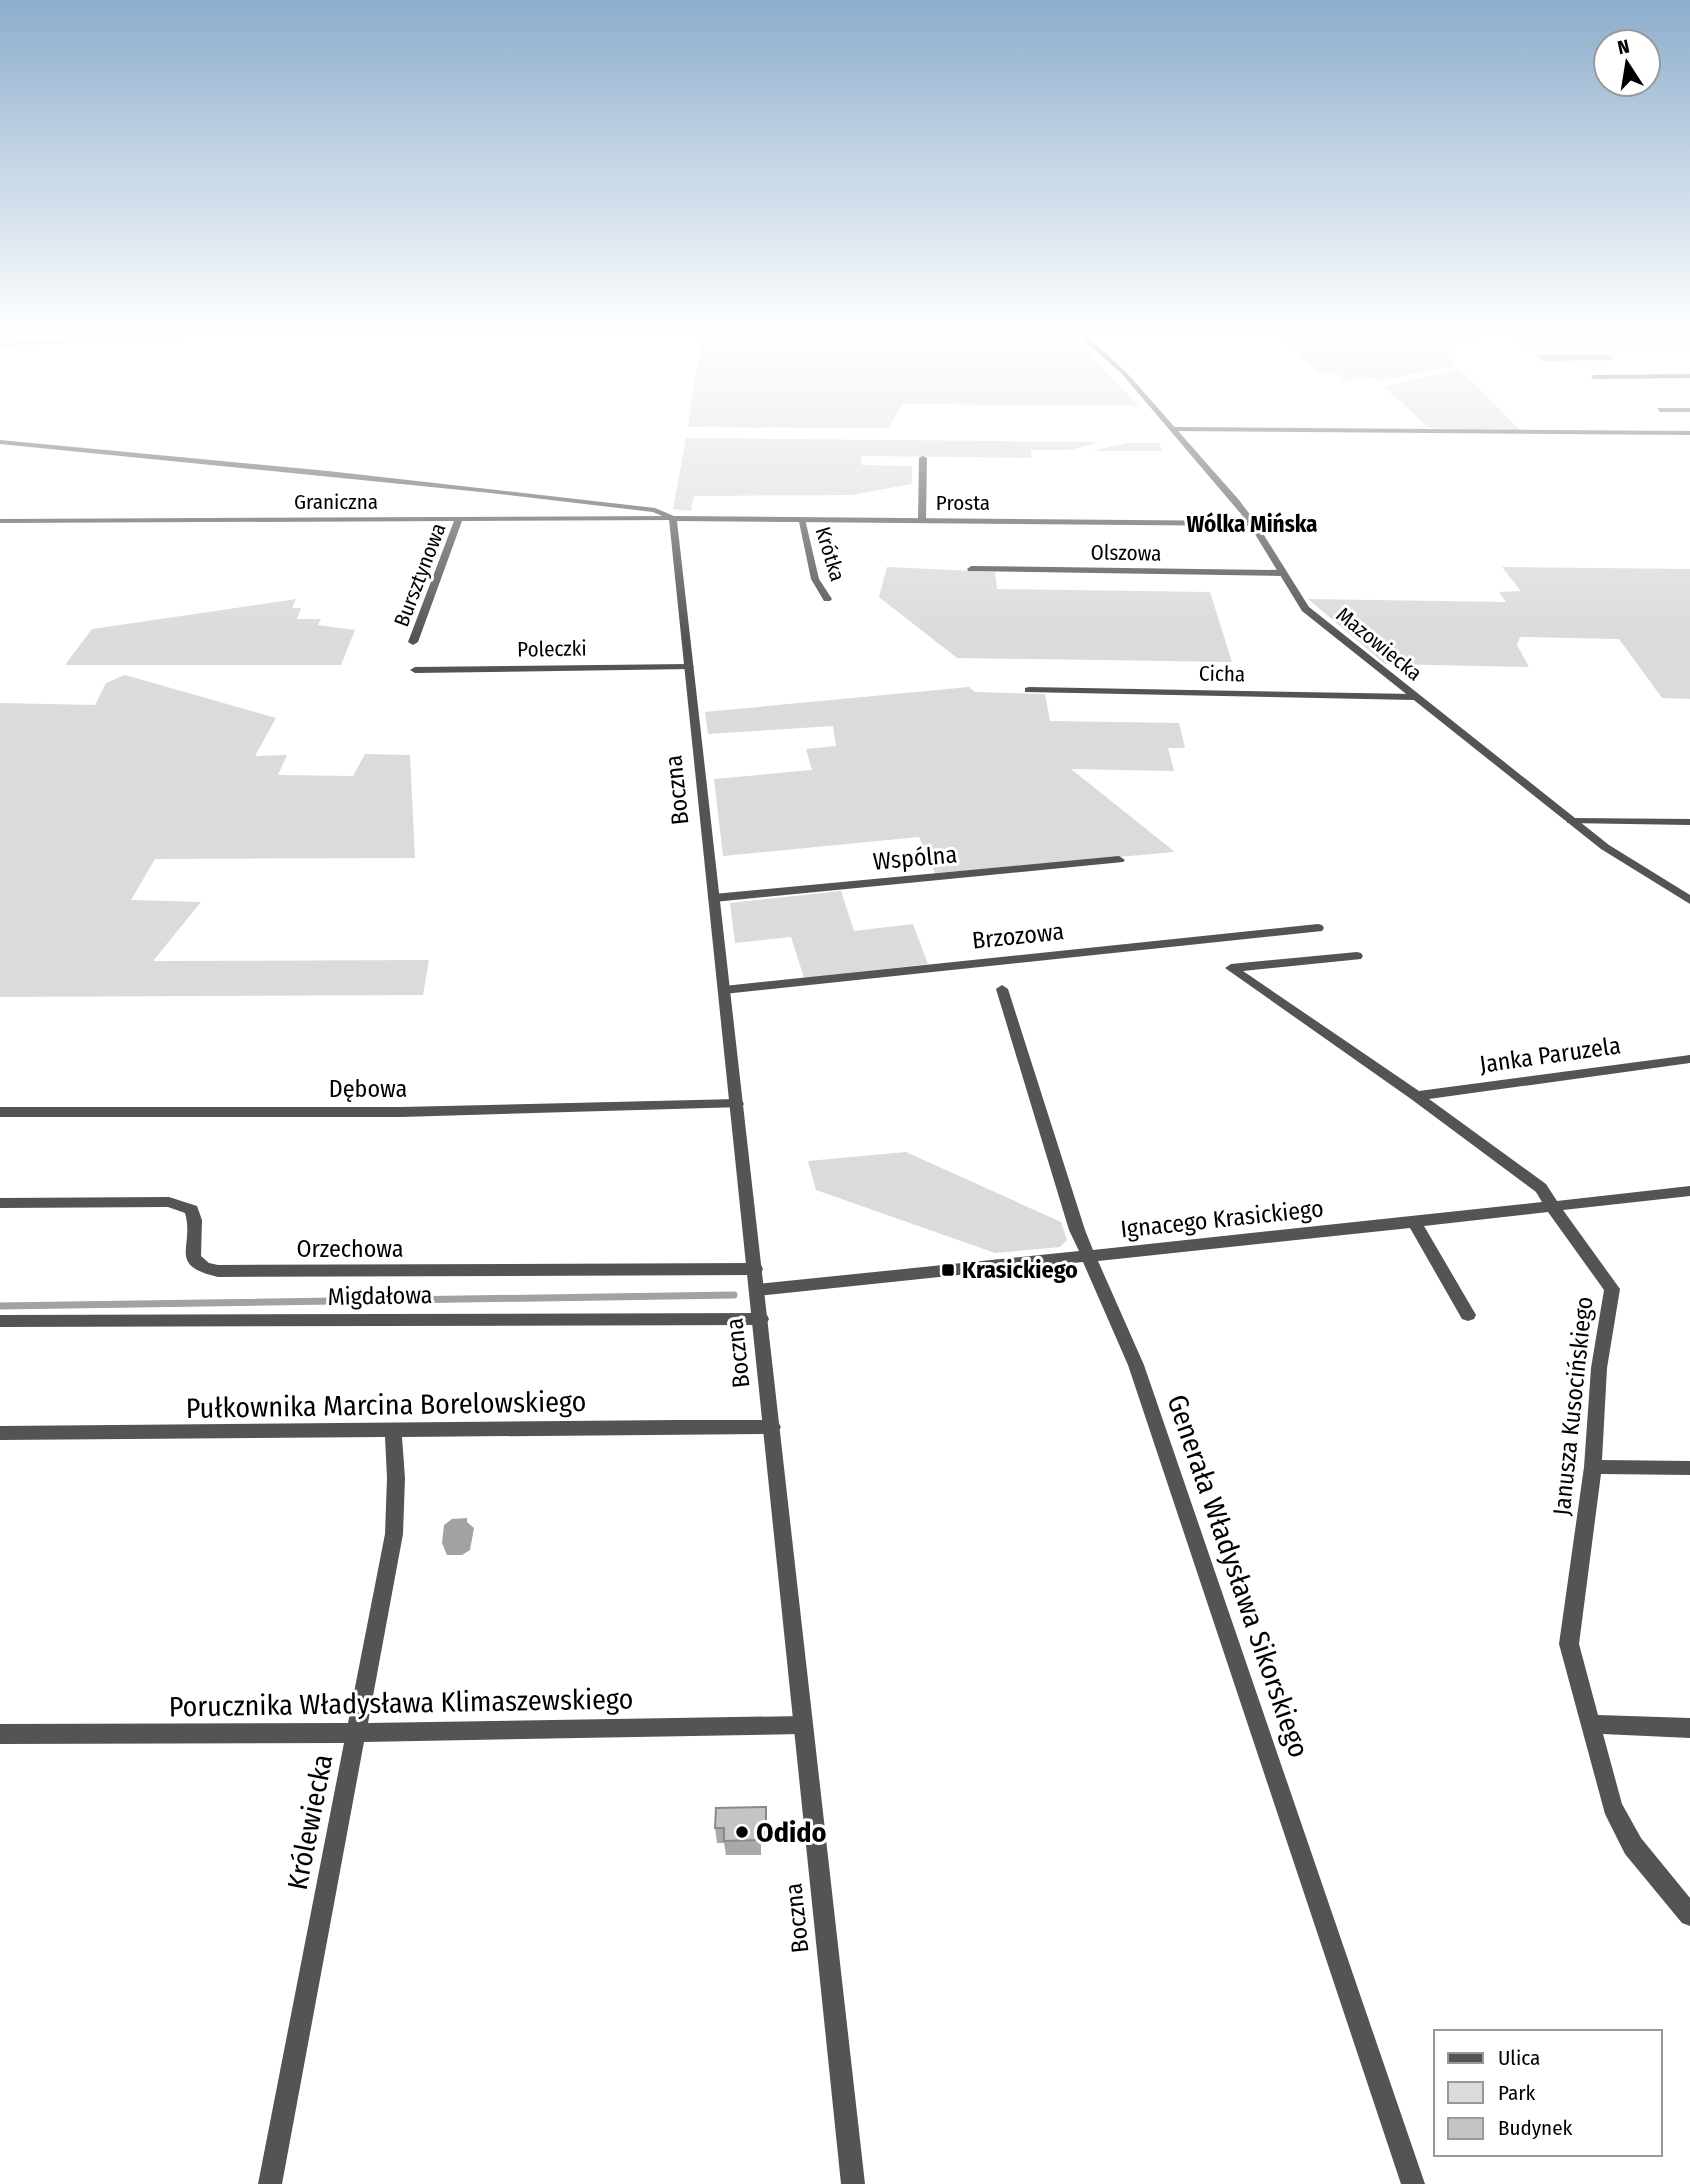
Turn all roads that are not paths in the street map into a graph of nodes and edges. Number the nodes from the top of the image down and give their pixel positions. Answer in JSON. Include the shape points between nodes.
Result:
{"nodes":[{"id":1,"x":1178,"y":434,"type":"edge"},
{"id":2,"x":0,"y":442,"type":"edge"},
{"id":3,"x":923,"y":458,"type":"dead end"},
{"id":4,"x":673,"y":518,"type":"junction"},
{"id":5,"x":459,"y":519,"type":"junction"},
{"id":6,"x":801,"y":519,"type":"junction"},
{"id":7,"x":922,"y":520,"type":"junction"},
{"id":8,"x":0,"y":521,"type":"edge"},
{"id":9,"x":1253,"y":524,"type":"junction"},
{"id":10,"x":971,"y":569,"type":"dead end"},
{"id":11,"x":1280,"y":573,"type":"junction"},
{"id":12,"x":827,"y":599,"type":"dead end"},
{"id":13,"x":413,"y":642,"type":"dead end"},
{"id":14,"x":689,"y":667,"type":"junction"},
{"id":15,"x":415,"y":670,"type":"dead end"},
{"id":16,"x":1029,"y":691,"type":"dead end"},
{"id":17,"x":1413,"y":697,"type":"junction"},
{"id":18,"x":1571,"y":821,"type":"junction"},
{"id":19,"x":1690,"y":822,"type":"edge"},
{"id":20,"x":1119,"y":860,"type":"dead end"},
{"id":21,"x":714,"y":898,"type":"junction"},
{"id":22,"x":1690,"y":900,"type":"edge"},
{"id":23,"x":1318,"y":928,"type":"dead end"},
{"id":24,"x":1357,"y":956,"type":"dead end"},
{"id":25,"x":1002,"y":989,"type":"dead end"},
{"id":26,"x":724,"y":990,"type":"junction"},
{"id":27,"x":1690,"y":1059,"type":"edge"},
{"id":28,"x":1416,"y":1096,"type":"junction"},
{"id":29,"x":737,"y":1104,"type":"junction"},
{"id":30,"x":0,"y":1112,"type":"edge"},
{"id":31,"x":1690,"y":1191,"type":"edge"},
{"id":32,"x":0,"y":1203,"type":"edge"},
{"id":33,"x":1552,"y":1207,"type":"junction"},
{"id":34,"x":1414,"y":1222,"type":"junction"},
{"id":35,"x":1087,"y":1255,"type":"junction"},
{"id":36,"x":757,"y":1279,"type":"junction"},
{"id":37,"x":1468,"y":1315,"type":"dead end"},
{"id":38,"x":761,"y":1319,"type":"junction"},
{"id":39,"x":0,"y":1321,"type":"edge"},
{"id":40,"x":772,"y":1427,"type":"junction"},
{"id":41,"x":393,"y":1428,"type":"junction"},
{"id":42,"x":0,"y":1433,"type":"edge"},
{"id":43,"x":1593,"y":1467,"type":"junction"},
{"id":44,"x":1690,"y":1468,"type":"edge"},
{"id":45,"x":1590,"y":1724,"type":"junction"},
{"id":46,"x":802,"y":1725,"type":"junction"},
{"id":47,"x":1690,"y":1728,"type":"edge"},
{"id":48,"x":355,"y":1732,"type":"junction"},
{"id":49,"x":0,"y":1734,"type":"edge"},
{"id":50,"x":1690,"y":1915,"type":"edge"},
{"id":51,"x":270,"y":2184,"type":"edge"},
{"id":52,"x":853,"y":2184,"type":"edge"},
{"id":53,"x":1413,"y":2184,"type":"edge"}],
"edges":[{"from":1,"to":9,"type":"street","name":"Mazowiecka"},
{"from":2,"to":4,"type":"street","via":[[479,488],[655,510]]},
{"from":3,"to":7,"type":"street"},
{"from":4,"to":5,"type":"street","name":"Graniczna"},
{"from":4,"to":6,"type":"street","name":"Prosta"},
{"from":4,"to":14,"type":"street","name":"Boczna"},
{"from":5,"to":8,"type":"street","name":"Graniczna"},
{"from":5,"to":13,"type":"street","name":"Bursztynowa"},
{"from":6,"to":7,"type":"street","name":"Prosta"},
{"from":6,"to":12,"type":"street","name":"Krótka","via":[[815,579]]},
{"from":7,"to":9,"type":"street","name":"Prosta"},
{"from":9,"to":11,"type":"street","name":"Mazowiecka"},
{"from":10,"to":11,"type":"street","name":"Olszowa"},
{"from":11,"to":17,"type":"street","name":"Mazowiecka","via":[[1304,609]]},
{"from":14,"to":15,"type":"street","name":"Poleczki"},
{"from":14,"to":21,"type":"street","name":"Boczna"},
{"from":16,"to":17,"type":"street","name":"Cicha"},
{"from":17,"to":18,"type":"street","name":"Mazowiecka"},
{"from":18,"to":19,"type":"street"},
{"from":18,"to":22,"type":"street","name":"Mazowiecka"},
{"from":20,"to":21,"type":"street","name":"Wspólna"},
{"from":21,"to":26,"type":"street","name":"Boczna"},
{"from":23,"to":26,"type":"street","name":"Brzozowa"},
{"from":24,"to":28,"type":"street","name":"Janusza Kusocińskiego","via":[[1231,968]]},
{"from":25,"to":35,"type":"street","name":"Generała Władysława Sikorskiego"},
{"from":26,"to":29,"type":"street","name":"Boczna"},
{"from":27,"to":28,"type":"street","name":"Janka Paruzela"},
{"from":28,"to":33,"type":"street","name":"Janusza Kusocińskiego","via":[[1541,1188]]},
{"from":29,"to":30,"type":"street","name":"Dębowa","via":[[401,1112]]},
{"from":29,"to":36,"type":"street","name":"Boczna"},
{"from":31,"to":33,"type":"street","name":"Ignacego Krasickiego"},
{"from":32,"to":36,"type":"street","name":"Orzechowa","via":[[183,1205],[196,1219],[194,1262],[206,1270]]},
{"from":33,"to":34,"type":"street","name":"Ignacego Krasickiego"},
{"from":33,"to":43,"type":"street","name":"Janusza Kusocińskiego","via":[[1612,1289],[1599,1368]]},
{"from":34,"to":35,"type":"street","name":"Ignacego Krasickiego"},
{"from":34,"to":37,"type":"street"},
{"from":35,"to":36,"type":"street","name":"Ignacego Krasickiego"},
{"from":35,"to":53,"type":"street","name":"Generała Władysława Sikorskiego","via":[[1136,1365]]},
{"from":36,"to":38,"type":"street","name":"Boczna"},
{"from":38,"to":39,"type":"street","name":"Migdałowa"},
{"from":38,"to":40,"type":"street","name":"Boczna"},
{"from":40,"to":41,"type":"street","name":"Pułkownika Marcina Borelowskiego"},
{"from":40,"to":46,"type":"street","name":"Boczna"},
{"from":41,"to":42,"type":"street","name":"Pułkownika Marcina Borelowskiego","via":[[166,1435]]},
{"from":41,"to":48,"type":"street","name":"Królewiecka","via":[[394,1534]]},
{"from":43,"to":44,"type":"street"},
{"from":43,"to":45,"type":"street","name":"Janusza Kusocińskiego","via":[[1569,1644]]},
{"from":45,"to":47,"type":"street"},
{"from":45,"to":50,"type":"street","name":"Janusza Kusocińskiego","via":[[1612,1807],[1633,1846]]},
{"from":46,"to":48,"type":"street","name":"Porucznika Władysława Klimaszewskiego"},
{"from":46,"to":52,"type":"street","name":"Boczna"},
{"from":48,"to":49,"type":"street","name":"Porucznika Władysława Klimaszewskiego"},
{"from":48,"to":51,"type":"street","name":"Królewiecka"}]}
